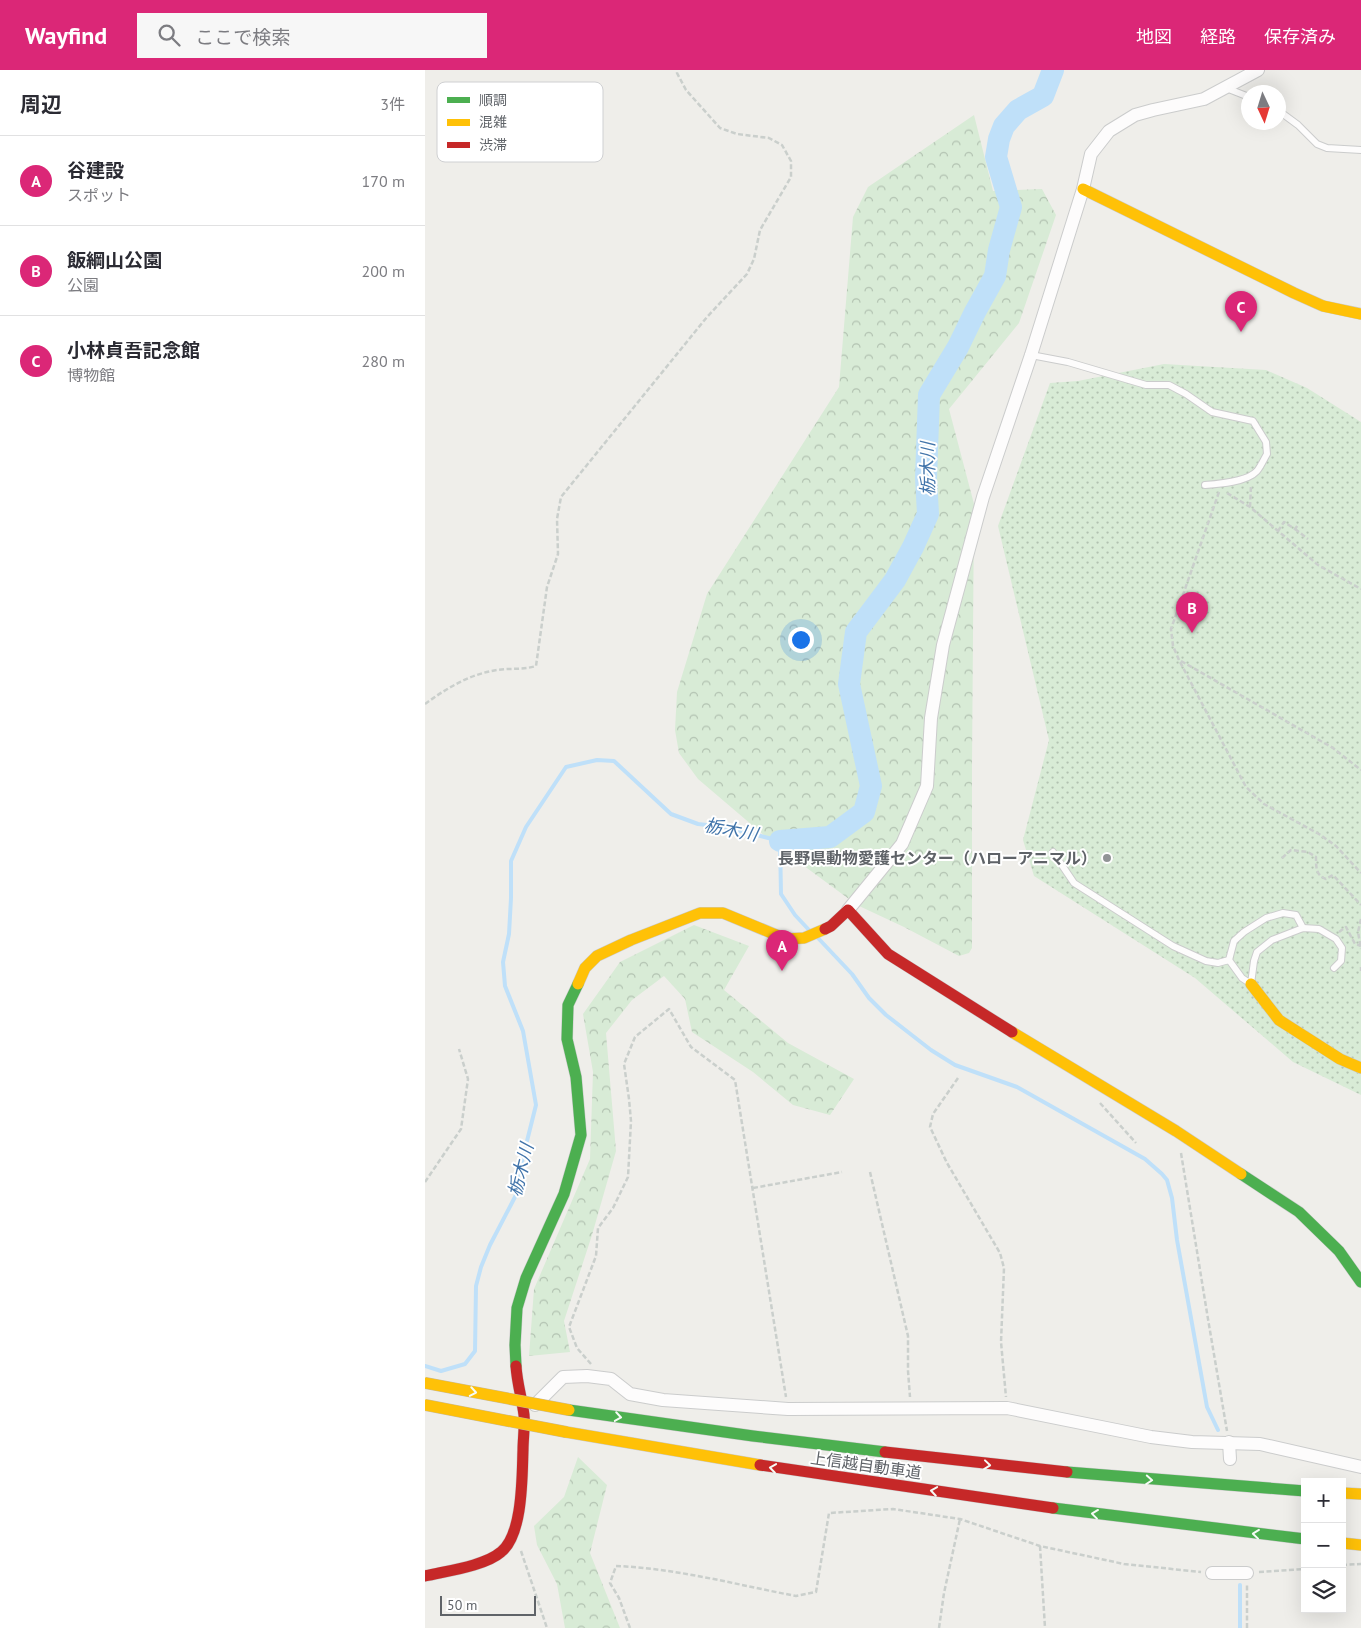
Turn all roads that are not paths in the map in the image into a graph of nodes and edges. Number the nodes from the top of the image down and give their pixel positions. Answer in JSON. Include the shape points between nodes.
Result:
{"nodes":[{"id":1,"x":1258,"y":70,"type":"edge"},
{"id":2,"x":1226,"y":88,"type":"junction"},
{"id":3,"x":1241,"y":94,"type":"edge"},
{"id":4,"x":1286,"y":116,"type":"edge"},
{"id":5,"x":1361,"y":150,"type":"edge"},
{"id":6,"x":1083,"y":189,"type":"junction"},
{"id":7,"x":1361,"y":314,"type":"edge"},
{"id":8,"x":1031,"y":355,"type":"junction"},
{"id":9,"x":1205,"y":485,"type":"dead end"},
{"id":10,"x":1053,"y":852,"type":"dead end"},
{"id":11,"x":848,"y":910,"type":"junction"},
{"id":12,"x":1303,"y":928,"type":"junction"},
{"id":13,"x":1229,"y":960,"type":"junction"},
{"id":14,"x":1334,"y":968,"type":"dead end"},
{"id":15,"x":1251,"y":984,"type":"junction"},
{"id":16,"x":1361,"y":1068,"type":"edge"},
{"id":17,"x":1361,"y":1282,"type":"edge"},
{"id":18,"x":425,"y":1383,"type":"edge"},
{"id":19,"x":425,"y":1405,"type":"edge"},
{"id":20,"x":524,"y":1416,"type":"junction"},
{"id":21,"x":1229,"y":1442,"type":"junction"},
{"id":22,"x":1230,"y":1459,"type":"dead end"},
{"id":23,"x":1361,"y":1466,"type":"edge"},
{"id":24,"x":1301,"y":1490,"type":"edge"},
{"id":25,"x":1346,"y":1493,"type":"edge"},
{"id":26,"x":1361,"y":1494,"type":"edge"},
{"id":27,"x":1301,"y":1539,"type":"edge"},
{"id":28,"x":1346,"y":1543,"type":"edge"},
{"id":29,"x":1361,"y":1545,"type":"edge"},
{"id":30,"x":1212,"y":1573,"type":"road end"},
{"id":31,"x":1247,"y":1573,"type":"road end"},
{"id":32,"x":425,"y":1576,"type":"edge"}],
"edges":[{"from":1,"to":2,"type":"street"},
{"from":2,"to":3,"type":"lane"},
{"from":2,"to":6,"type":"street","via":[[1204,99],[1135,115],[1109,131],[1091,154]]},
{"from":4,"to":5,"type":"lane","via":[[1317,144],[1327,148]]},
{"from":6,"to":7,"type":"main road","via":[[1294,293],[1323,306]]},
{"from":6,"to":8,"type":"street"},
{"from":8,"to":9,"type":"lane","via":[[1068,362],[1146,385],[1169,386],[1212,412],[1253,421],[1266,442],[1267,454],[1256,472],[1239,480]]},
{"from":8,"to":11,"type":"street","via":[[983,498],[943,646],[931,718],[927,786],[901,844]]},
{"from":10,"to":13,"type":"lane","via":[[1074,884],[1173,946],[1206,961]]},
{"from":11,"to":17,"type":"main road","via":[[888,954],[1176,1131],[1299,1212],[1339,1251]]},
{"from":11,"to":20,"type":"main road","via":[[831,926],[804,938],[786,940],[723,913],[700,913],[597,956],[585,968],[568,1005],[567,1039],[576,1077],[581,1135],[564,1194],[526,1278],[517,1308],[517,1383]]},
{"from":12,"to":13,"type":"lane","via":[[1296,915],[1283,913],[1266,918],[1234,941]]},
{"from":12,"to":14,"type":"lane","via":[[1319,929],[1336,939],[1342,948],[1341,961]]},
{"from":12,"to":15,"type":"lane","via":[[1272,940],[1257,952]]},
{"from":13,"to":15,"type":"lane","via":[[1242,978]]},
{"from":15,"to":16,"type":"main road","via":[[1279,1020],[1340,1059]]},
{"from":18,"to":24,"type":"main road","name":"上信越自動車道","one_way":true,"bridge":true,"via":[[569,1410],[899,1455],[1130,1479]]},
{"from":27,"to":19,"type":"main road","name":"上信越自動車道","one_way":true,"bridge":true,"via":[[991,1500],[766,1466]]},
{"from":20,"to":21,"type":"street","via":[[563,1377],[587,1376],[611,1379],[630,1394],[663,1400],[788,1408],[1007,1408],[1151,1437]]},
{"from":20,"to":32,"type":"main road","via":[[521,1496],[517,1523],[508,1543],[502,1552],[487,1560]]},
{"from":21,"to":22,"type":"street"},
{"from":21,"to":23,"type":"street","via":[[1260,1444]]},
{"from":25,"to":26,"type":"main road"},
{"from":28,"to":29,"type":"main road"},
{"from":30,"to":31,"type":"street"}]}
